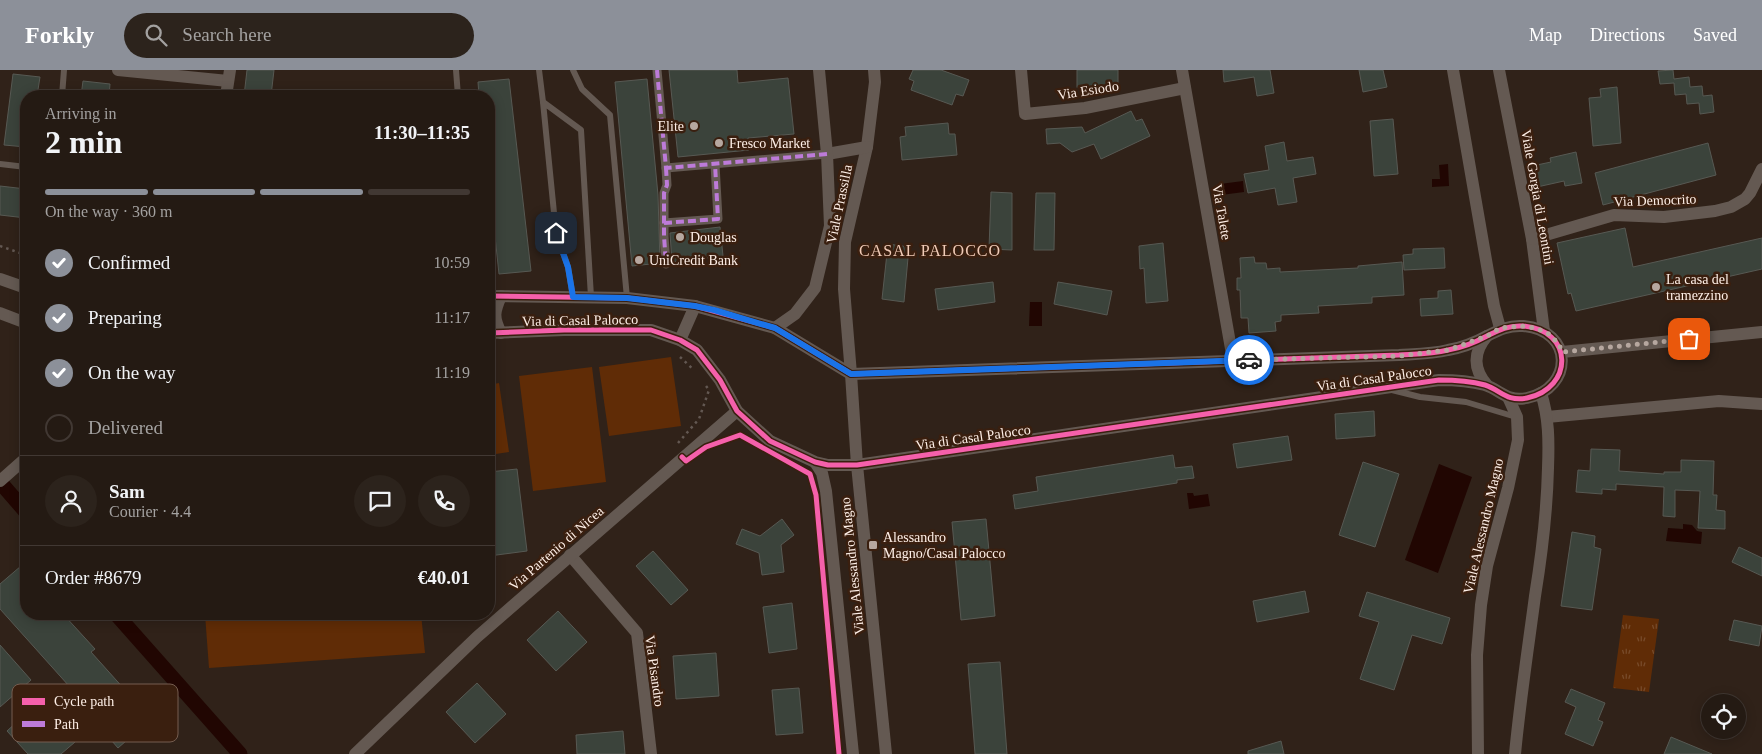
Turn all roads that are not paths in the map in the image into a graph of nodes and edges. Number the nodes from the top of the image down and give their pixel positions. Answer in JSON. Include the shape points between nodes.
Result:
{"nodes":[{"id":1,"x":64,"y":70,"type":"edge"},
{"id":2,"x":118,"y":70,"type":"edge"},
{"id":3,"x":456,"y":70,"type":"edge"},
{"id":4,"x":539,"y":70,"type":"edge"},
{"id":5,"x":573,"y":70,"type":"edge"},
{"id":6,"x":656,"y":70,"type":"edge"},
{"id":7,"x":818,"y":70,"type":"edge"},
{"id":8,"x":874,"y":70,"type":"edge"},
{"id":9,"x":1021,"y":70,"type":"edge"},
{"id":10,"x":1182,"y":70,"type":"edge"},
{"id":11,"x":1453,"y":70,"type":"edge"},
{"id":12,"x":1499,"y":70,"type":"edge"},
{"id":13,"x":229,"y":75,"type":"edge"},
{"id":14,"x":1185,"y":88,"type":"junction"},
{"id":15,"x":62,"y":90,"type":"edge"},
{"id":16,"x":227,"y":90,"type":"edge"},
{"id":17,"x":458,"y":90,"type":"edge"},
{"id":18,"x":543,"y":102,"type":"junction"},
{"id":19,"x":866,"y":147,"type":"junction"},
{"id":20,"x":827,"y":154,"type":"junction"},
{"id":21,"x":0,"y":164,"type":"edge"},
{"id":22,"x":715,"y":164,"type":"junction"},
{"id":23,"x":20,"y":166,"type":"edge"},
{"id":24,"x":666,"y":168,"type":"junction"},
{"id":25,"x":1762,"y":169,"type":"edge"},
{"id":26,"x":664,"y":224,"type":"junction"},
{"id":27,"x":1532,"y":239,"type":"junction"},
{"id":28,"x":666,"y":264,"type":"dead end"},
{"id":29,"x":0,"y":279,"type":"edge"},
{"id":30,"x":20,"y":286,"type":"edge"},
{"id":31,"x":495,"y":296,"type":"edge"},
{"id":32,"x":573,"y":297,"type":"junction"},
{"id":33,"x":591,"y":297,"type":"junction"},
{"id":34,"x":627,"y":298,"type":"junction"},
{"id":35,"x":695,"y":306,"type":"junction"},
{"id":36,"x":0,"y":313,"type":"edge"},
{"id":37,"x":20,"y":321,"type":"edge"},
{"id":38,"x":775,"y":328,"type":"junction"},
{"id":39,"x":1500,"y":328,"type":"junction"},
{"id":40,"x":1544,"y":331,"type":"junction"},
{"id":41,"x":1762,"y":332,"type":"edge"},
{"id":42,"x":495,"y":333,"type":"edge"},
{"id":43,"x":1487,"y":336,"type":"junction"},
{"id":44,"x":680,"y":340,"type":"junction"},
{"id":45,"x":1562,"y":352,"type":"junction"},
{"id":46,"x":1232,"y":360,"type":"junction"},
{"id":47,"x":851,"y":374,"type":"junction"},
{"id":48,"x":1487,"y":385,"type":"junction"},
{"id":49,"x":1386,"y":388,"type":"junction"},
{"id":50,"x":1541,"y":393,"type":"junction"},
{"id":51,"x":1508,"y":397,"type":"junction"},
{"id":52,"x":1762,"y":404,"type":"edge"},
{"id":53,"x":737,"y":410,"type":"junction"},
{"id":54,"x":1517,"y":417,"type":"junction"},
{"id":55,"x":1547,"y":417,"type":"junction"},
{"id":56,"x":815,"y":462,"type":"junction"},
{"id":57,"x":20,"y":463,"type":"edge"},
{"id":58,"x":857,"y":465,"type":"junction"},
{"id":59,"x":0,"y":481,"type":"edge"},
{"id":60,"x":570,"y":555,"type":"junction"},
{"id":61,"x":355,"y":754,"type":"edge"},
{"id":62,"x":651,"y":754,"type":"edge"},
{"id":63,"x":853,"y":754,"type":"edge"},
{"id":64,"x":886,"y":754,"type":"edge"},
{"id":65,"x":1478,"y":754,"type":"edge"},
{"id":66,"x":1515,"y":754,"type":"edge"}],
"edges":[{"from":1,"to":15,"type":"lane"},
{"from":2,"to":13,"type":"street"},
{"from":3,"to":17,"type":"lane"},
{"from":4,"to":18,"type":"lane"},
{"from":5,"to":34,"type":"lane","via":[[582,89],[610,115]]},
{"from":6,"to":24,"type":"street"},
{"from":7,"to":20,"type":"street","name":"Viale Prassilla"},
{"from":8,"to":19,"type":"street","name":"Viale Prassilla"},
{"from":9,"to":14,"type":"street","name":"Via Esiodo","via":[[1025,114],[1085,108]]},
{"from":10,"to":14,"type":"street","name":"Via Talete"},
{"from":11,"to":39,"type":"street"},
{"from":12,"to":27,"type":"street","name":"Viale Gorgia di Leontini"},
{"from":13,"to":16,"type":"street"},
{"from":14,"to":46,"type":"street","name":"Via Talete"},
{"from":18,"to":32,"type":"lane","via":[[556,233],[568,267]]},
{"from":18,"to":33,"type":"lane","via":[[581,130]]},
{"from":19,"to":20,"type":"street"},
{"from":19,"to":47,"type":"street","name":"Viale Prassilla","via":[[845,242],[844,289]]},
{"from":20,"to":22,"type":"street"},
{"from":20,"to":38,"type":"street","name":"Viale Prassilla","via":[[830,226],[815,288],[795,314]]},
{"from":21,"to":23,"type":"lane"},
{"from":22,"to":24,"type":"street"},
{"from":22,"to":26,"type":"street","via":[[718,219]]},
{"from":24,"to":26,"type":"street"},
{"from":25,"to":27,"type":"street","name":"Via Democrito","via":[[1750,193],[1738,204],[1715,212],[1664,217],[1614,215]]},
{"from":26,"to":28,"type":"street"},
{"from":27,"to":40,"type":"street","name":"Viale Gorgia di Leontini"},
{"from":29,"to":30,"type":"street"},
{"from":31,"to":32,"type":"street","name":"Via di Casal Palocco"},
{"from":31,"to":42,"type":"street"},
{"from":32,"to":33,"type":"street","name":"Via di Casal Palocco"},
{"from":33,"to":34,"type":"street","name":"Via di Casal Palocco"},
{"from":34,"to":35,"type":"street","name":"Via di Casal Palocco"},
{"from":35,"to":38,"type":"street","name":"Via di Casal Palocco"},
{"from":35,"to":44,"type":"street"},
{"from":36,"to":37,"type":"street"},
{"from":38,"to":47,"type":"street","name":"Via di Casal Palocco"},
{"from":39,"to":40,"type":"street","via":[[1521,326]]},
{"from":39,"to":43,"type":"street"},
{"from":40,"to":45,"type":"street","via":[[1554,338]]},
{"from":41,"to":45,"type":"street"},
{"from":42,"to":44,"type":"street","name":"Via di Casal Palocco","via":[[650,330]]},
{"from":43,"to":46,"type":"street","name":"Via di Casal Palocco","via":[[1448,350],[1399,356]]},
{"from":43,"to":48,"type":"street","via":[[1479,346],[1476,358],[1478,373]]},
{"from":44,"to":53,"type":"street","name":"Via di Casal Palocco","via":[[702,357]]},
{"from":45,"to":50,"type":"street","via":[[1560,373]]},
{"from":46,"to":47,"type":"street","name":"Via di Casal Palocco"},
{"from":47,"to":58,"type":"street","name":"Viale Alessandro Magno"},
{"from":48,"to":49,"type":"street","name":"Via di Casal Palocco","via":[[1439,380]]},
{"from":48,"to":51,"type":"street","name":"Via di Casal Palocco"},
{"from":49,"to":54,"type":"lane","via":[[1420,397],[1466,402]]},
{"from":49,"to":58,"type":"street","name":"Via di Casal Palocco"},
{"from":50,"to":51,"type":"street","via":[[1525,398]]},
{"from":50,"to":55,"type":"street"},
{"from":51,"to":54,"type":"street","name":"Viale Alessandro Magno"},
{"from":52,"to":55,"type":"street","via":[[1719,401]]},
{"from":53,"to":56,"type":"street","name":"Via di Casal Palocco","via":[[770,441]]},
{"from":53,"to":60,"type":"street","name":"Via Partenio di Nicea"},
{"from":54,"to":65,"type":"street","name":"Viale Alessandro Magno","via":[[1518,440],[1488,561],[1481,605],[1477,655]]},
{"from":55,"to":66,"type":"street","via":[[1545,530]]},
{"from":56,"to":58,"type":"street","name":"Via di Casal Palocco"},
{"from":56,"to":63,"type":"street","name":"Viale Alessandro Magno","via":[[822,473],[826,491]]},
{"from":57,"to":59,"type":"street"},
{"from":58,"to":64,"type":"street","name":"Viale Alessandro Magno"},
{"from":60,"to":61,"type":"street","name":"Via Partenio di Nicea","via":[[477,637]]},
{"from":60,"to":62,"type":"street","name":"Via Pisandro","via":[[637,634]]}]}
